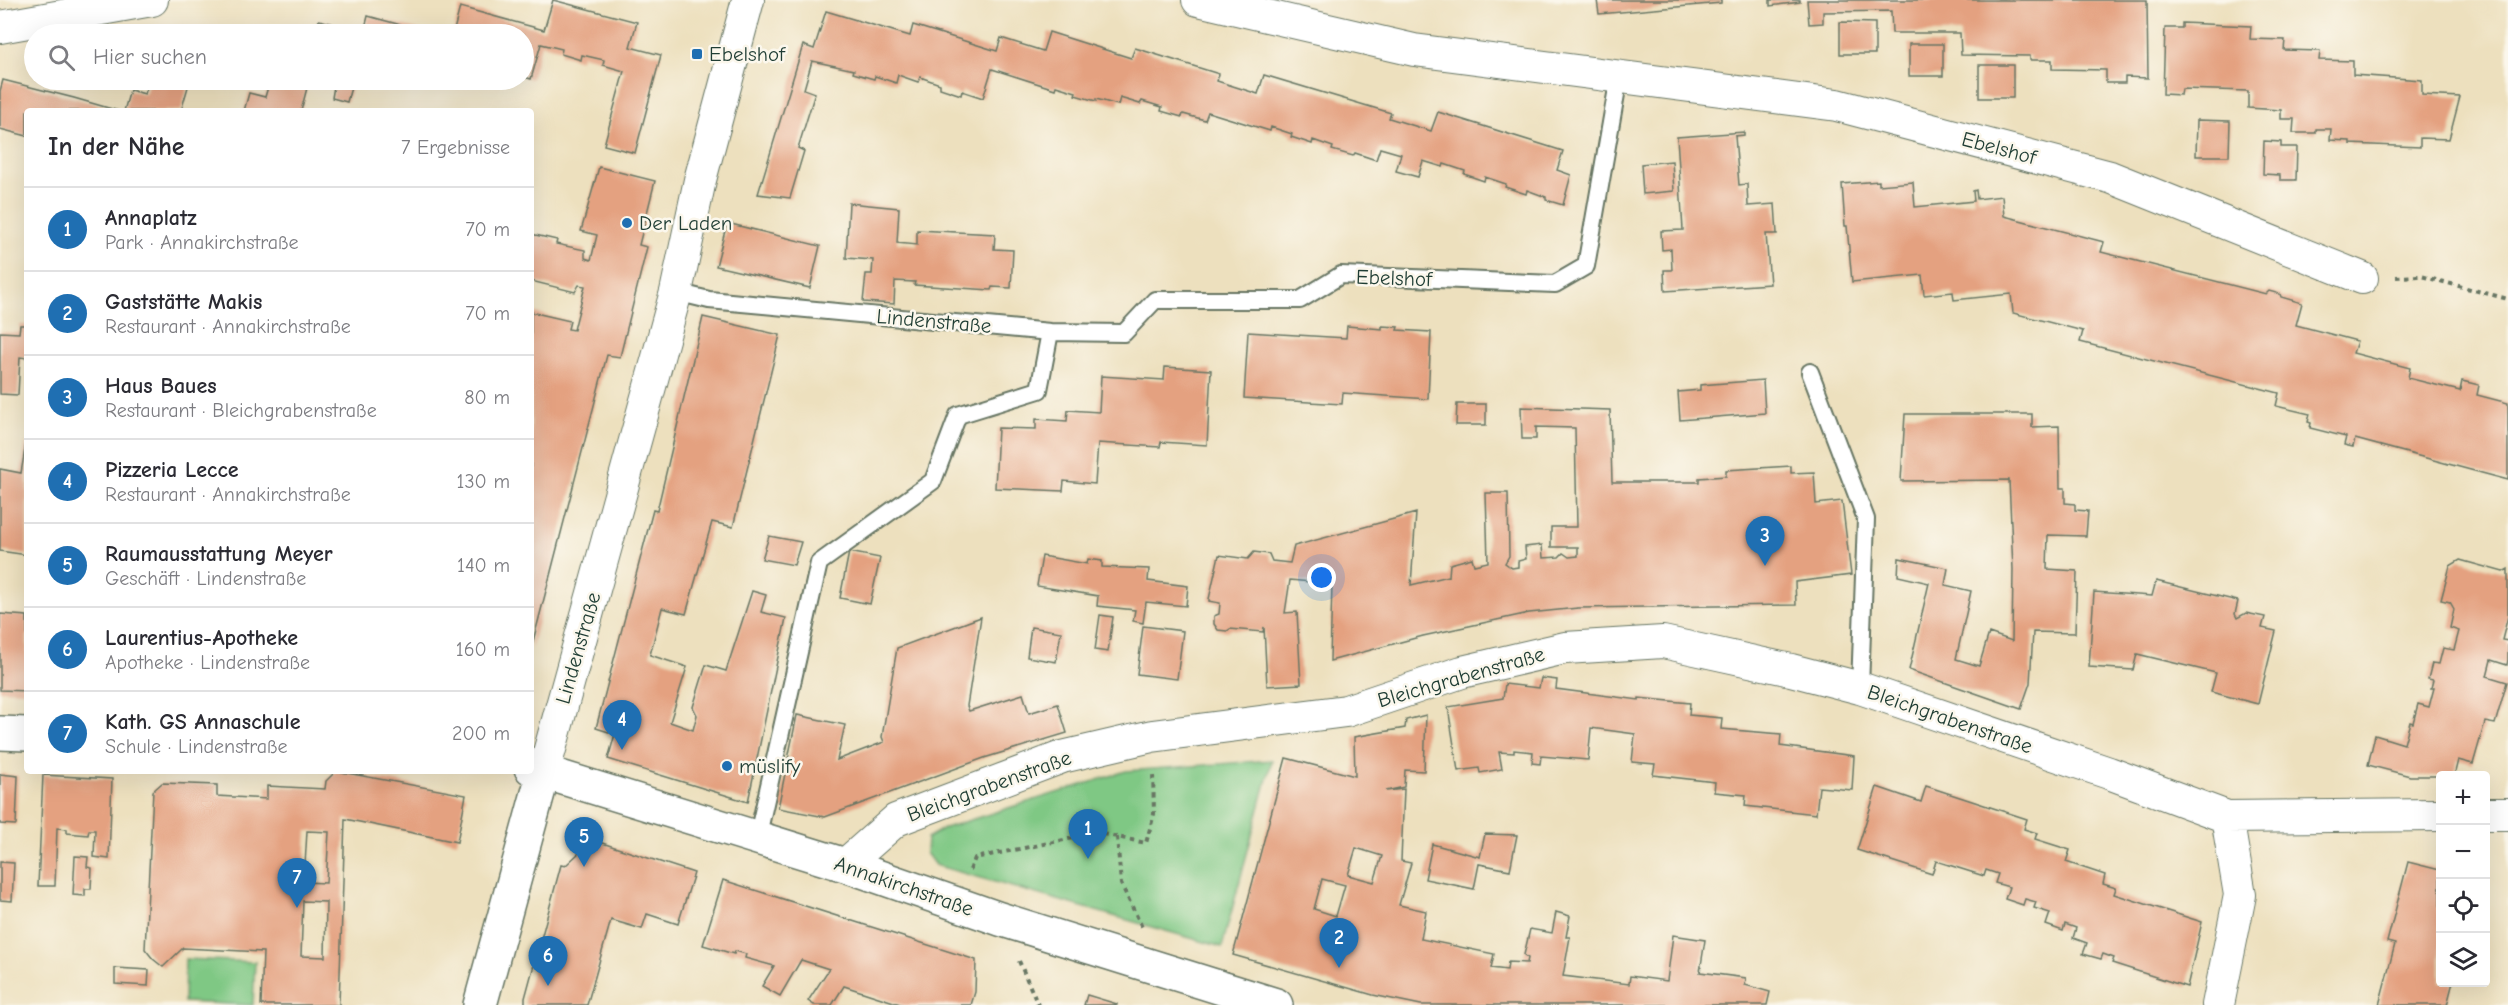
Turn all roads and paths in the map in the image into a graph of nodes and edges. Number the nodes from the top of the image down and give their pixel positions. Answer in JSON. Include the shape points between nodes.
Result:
{"nodes":[{"id":1,"x":152,"y":0,"type":"edge"},
{"id":2,"x":748,"y":0,"type":"edge"},
{"id":3,"x":1198,"y":0,"type":"edge"},
{"id":4,"x":0,"y":27,"type":"edge"},
{"id":5,"x":1619,"y":77,"type":"junction"},
{"id":6,"x":2362,"y":278,"type":"joint"},
{"id":7,"x":676,"y":292,"type":"junction"},
{"id":8,"x":2508,"y":299,"type":"edge"},
{"id":9,"x":1050,"y":332,"type":"junction"},
{"id":10,"x":1810,"y":372,"type":"dead end"},
{"id":11,"x":1860,"y":688,"type":"junction"},
{"id":12,"x":0,"y":734,"type":"edge"},
{"id":13,"x":24,"y":734,"type":"edge"},
{"id":14,"x":1152,"y":736,"type":"junction"},
{"id":15,"x":537,"y":770,"type":"edge"},
{"id":16,"x":2490,"y":814,"type":"edge"},
{"id":17,"x":2508,"y":814,"type":"edge"},
{"id":18,"x":2436,"y":815,"type":"edge"},
{"id":19,"x":2227,"y":817,"type":"junction"},
{"id":20,"x":1117,"y":837,"type":"junction"},
{"id":21,"x":757,"y":839,"type":"junction"},
{"id":22,"x":845,"y":866,"type":"junction"},
{"id":23,"x":955,"y":904,"type":"junction"},
{"id":24,"x":1160,"y":969,"type":"junction"},
{"id":25,"x":480,"y":1005,"type":"edge"},
{"id":26,"x":1276,"y":1005,"type":"edge"},
{"id":27,"x":2218,"y":1005,"type":"edge"}],
"edges":[{"from":1,"to":4,"type":"street"},
{"from":2,"to":7,"type":"street","name":"Lindenstraße","via":[[700,180]]},
{"from":3,"to":5,"type":"street","name":"Ebelshof","via":[[1414,50]]},
{"from":5,"to":6,"type":"street","name":"Ebelshof","via":[[1837,105],[2110,177]]},
{"from":5,"to":9,"type":"lane","name":"Ebelshof","via":[[1586,266],[1555,284],[1341,275],[1300,300],[1155,300],[1124,333]]},
{"from":6,"to":8,"type":"path","via":[[2421,276]]},
{"from":7,"to":9,"type":"lane","name":"Lindenstraße","via":[[709,300]]},
{"from":7,"to":15,"type":"street","name":"Lindenstraße"},
{"from":9,"to":21,"type":"lane","via":[[1039,390],[958,416],[933,481],[819,563]]},
{"from":10,"to":11,"type":"lane","via":[[1866,519]]},
{"from":11,"to":14,"type":"street","name":"Bleichgrabenstraße","via":[[1663,642],[1565,648],[1462,672],[1346,711]]},
{"from":11,"to":19,"type":"street","name":"Bleichgrabenstraße"},
{"from":12,"to":13,"type":"street"},
{"from":14,"to":20,"type":"path","via":[[1154,814],[1146,843]]},
{"from":14,"to":22,"type":"street","name":"Bleichgrabenstraße","via":[[1062,757],[896,820]]},
{"from":15,"to":21,"type":"street","name":"Annakirchstraße"},
{"from":15,"to":25,"type":"street","name":"Lindenstraße"},
{"from":16,"to":17,"type":"street"},
{"from":18,"to":19,"type":"street","name":"Bleichgrabenstraße"},
{"from":19,"to":27,"type":"street","via":[[2240,895]]},
{"from":20,"to":23,"type":"path","via":[[1098,833],[975,858]]},
{"from":20,"to":24,"type":"path","via":[[1121,884]]},
{"from":21,"to":22,"type":"street","name":"Annakirchstraße"},
{"from":22,"to":23,"type":"street","name":"Annakirchstraße"},
{"from":23,"to":24,"type":"street","name":"Annakirchstraße"},
{"from":24,"to":26,"type":"street","name":"Annakirchstraße"}]}
